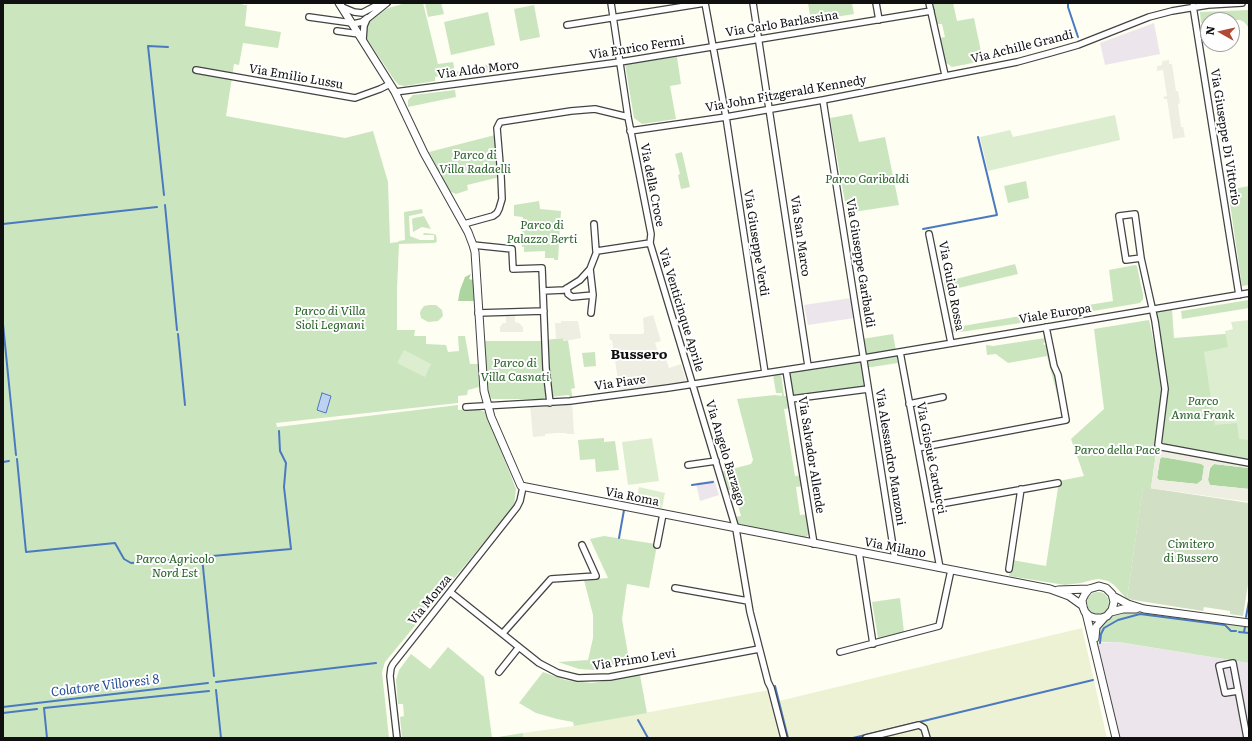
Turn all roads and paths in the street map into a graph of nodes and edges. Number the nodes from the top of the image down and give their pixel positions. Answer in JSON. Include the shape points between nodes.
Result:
{"nodes":[{"id":1,"x":380,"y":3,"type":"edge"},
{"id":2,"x":387,"y":3,"type":"edge"},
{"id":3,"x":611,"y":3,"type":"edge"},
{"id":4,"x":705,"y":3,"type":"edge"},
{"id":5,"x":753,"y":3,"type":"edge"},
{"id":6,"x":876,"y":3,"type":"edge"},
{"id":7,"x":929,"y":3,"type":"edge"},
{"id":8,"x":1242,"y":3,"type":"edge"},
{"id":9,"x":340,"y":5,"type":"edge"},
{"id":10,"x":1193,"y":6,"type":"junction"},
{"id":11,"x":931,"y":11,"type":"junction"},
{"id":12,"x":368,"y":13,"type":"junction"},
{"id":13,"x":309,"y":17,"type":"dead end"},
{"id":14,"x":613,"y":17,"type":"junction"},
{"id":15,"x":879,"y":20,"type":"junction"},
{"id":16,"x":352,"y":24,"type":"junction"},
{"id":17,"x":567,"y":24,"type":"dead end"},
{"id":18,"x":337,"y":31,"type":"dead end"},
{"id":19,"x":358,"y":34,"type":"junction"},
{"id":20,"x":759,"y":39,"type":"junction"},
{"id":21,"x":363,"y":40,"type":"junction"},
{"id":22,"x":712,"y":47,"type":"junction"},
{"id":23,"x":620,"y":62,"type":"junction"},
{"id":24,"x":196,"y":70,"type":"dead end"},
{"id":25,"x":564,"y":70,"type":"joint"},
{"id":26,"x":945,"y":76,"type":"junction"},
{"id":27,"x":390,"y":84,"type":"junction"},
{"id":28,"x":395,"y":92,"type":"junction"},
{"id":29,"x":823,"y":100,"type":"junction"},
{"id":30,"x":770,"y":110,"type":"junction"},
{"id":31,"x":628,"y":117,"type":"junction"},
{"id":32,"x":726,"y":117,"type":"junction"},
{"id":33,"x":630,"y":131,"type":"junction"},
{"id":34,"x":464,"y":224,"type":"junction"},
{"id":35,"x":594,"y":224,"type":"dead end"},
{"id":36,"x":929,"y":234,"type":"dead end"},
{"id":37,"x":650,"y":243,"type":"junction"},
{"id":38,"x":473,"y":245,"type":"junction"},
{"id":39,"x":596,"y":251,"type":"junction"},
{"id":40,"x":1141,"y":258,"type":"junction"},
{"id":41,"x":588,"y":271,"type":"junction"},
{"id":42,"x":566,"y":288,"type":"junction"},
{"id":43,"x":543,"y":291,"type":"junction"},
{"id":44,"x":1249,"y":293,"type":"edge"},
{"id":45,"x":593,"y":295,"type":"junction"},
{"id":46,"x":1239,"y":295,"type":"junction"},
{"id":47,"x":1152,"y":310,"type":"junction"},
{"id":48,"x":544,"y":311,"type":"junction"},
{"id":49,"x":478,"y":313,"type":"junction"},
{"id":50,"x":591,"y":313,"type":"dead end"},
{"id":51,"x":1046,"y":327,"type":"junction"},
{"id":52,"x":951,"y":343,"type":"junction"},
{"id":53,"x":900,"y":352,"type":"junction"},
{"id":54,"x":864,"y":358,"type":"junction"},
{"id":55,"x":808,"y":366,"type":"junction"},
{"id":56,"x":786,"y":370,"type":"junction"},
{"id":57,"x":765,"y":373,"type":"junction"},
{"id":58,"x":692,"y":384,"type":"junction"},
{"id":59,"x":868,"y":389,"type":"junction"},
{"id":60,"x":943,"y":397,"type":"dead end"},
{"id":61,"x":791,"y":399,"type":"junction"},
{"id":62,"x":550,"y":403,"type":"junction"},
{"id":63,"x":909,"y":404,"type":"junction"},
{"id":64,"x":487,"y":406,"type":"junction"},
{"id":65,"x":466,"y":407,"type":"dead end"},
{"id":66,"x":918,"y":448,"type":"junction"},
{"id":67,"x":716,"y":461,"type":"junction"},
{"id":68,"x":1249,"y":463,"type":"edge"},
{"id":69,"x":688,"y":465,"type":"dead end"},
{"id":70,"x":1058,"y":483,"type":"dead end"},
{"id":71,"x":523,"y":487,"type":"junction"},
{"id":72,"x":1021,"y":489,"type":"junction"},
{"id":73,"x":929,"y":506,"type":"junction"},
{"id":74,"x":664,"y":514,"type":"junction"},
{"id":75,"x":736,"y":528,"type":"junction"},
{"id":76,"x":814,"y":544,"type":"junction"},
{"id":77,"x":582,"y":545,"type":"dead end"},
{"id":78,"x":657,"y":545,"type":"dead end"},
{"id":79,"x":860,"y":552,"type":"junction"},
{"id":80,"x":895,"y":559,"type":"junction"},
{"id":81,"x":940,"y":568,"type":"junction"},
{"id":82,"x":1009,"y":569,"type":"dead end"},
{"id":83,"x":951,"y":570,"type":"junction"},
{"id":84,"x":675,"y":588,"type":"dead end"},
{"id":85,"x":1050,"y":589,"type":"junction"},
{"id":86,"x":1089,"y":589,"type":"junction"},
{"id":87,"x":450,"y":592,"type":"junction"},
{"id":88,"x":1113,"y":596,"type":"junction"},
{"id":89,"x":748,"y":601,"type":"junction"},
{"id":90,"x":1084,"y":609,"type":"junction"},
{"id":91,"x":1144,"y":609,"type":"junction"},
{"id":92,"x":1111,"y":612,"type":"junction"},
{"id":93,"x":1104,"y":618,"type":"junction"},
{"id":94,"x":1249,"y":623,"type":"edge"},
{"id":95,"x":503,"y":633,"type":"junction"},
{"id":96,"x":873,"y":644,"type":"junction"},
{"id":97,"x":519,"y":647,"type":"junction"},
{"id":98,"x":759,"y":649,"type":"junction"},
{"id":99,"x":1095,"y":650,"type":"junction"},
{"id":100,"x":840,"y":652,"type":"dead end"},
{"id":101,"x":499,"y":672,"type":"dead end"},
{"id":102,"x":1238,"y":691,"type":"junction"},
{"id":103,"x":397,"y":738,"type":"edge"},
{"id":104,"x":784,"y":738,"type":"edge"},
{"id":105,"x":866,"y":738,"type":"edge"},
{"id":106,"x":927,"y":738,"type":"edge"},
{"id":107,"x":1116,"y":738,"type":"edge"},
{"id":108,"x":1247,"y":738,"type":"edge"}],
"edges":[{"from":1,"to":12,"type":"street"},
{"from":2,"to":12,"type":"street"},
{"from":3,"to":14,"type":"street","name":"Via della Croce"},
{"from":4,"to":14,"type":"street"},
{"from":4,"to":22,"type":"street","name":"Via Giuseppe Verdi"},
{"from":5,"to":20,"type":"street","name":"Via San Marco"},
{"from":6,"to":15,"type":"street"},
{"from":7,"to":11,"type":"street"},
{"from":8,"to":10,"type":"street","name":"Via Achille Grandi"},
{"from":9,"to":12,"type":"street","via":[[355,12]]},
{"from":9,"to":16,"type":"street"},
{"from":10,"to":26,"type":"street","name":"Via Achille Grandi","via":[[1160,14],[1050,54]]},
{"from":10,"to":46,"type":"street","name":"Via Giuseppe Di Vittorio"},
{"from":11,"to":15,"type":"street","name":"Via Carlo Barlassina"},
{"from":11,"to":26,"type":"street"},
{"from":12,"to":16,"type":"street","via":[[357,16]]},
{"from":12,"to":21,"type":"street"},
{"from":13,"to":16,"type":"street"},
{"from":14,"to":17,"type":"street"},
{"from":14,"to":23,"type":"street","name":"Via della Croce"},
{"from":15,"to":20,"type":"street","name":"Via Carlo Barlassina"},
{"from":16,"to":19,"type":"street"},
{"from":18,"to":19,"type":"street"},
{"from":19,"to":21,"type":"street"},
{"from":20,"to":22,"type":"street","name":"Via Carlo Barlassina"},
{"from":20,"to":30,"type":"street","name":"Via San Marco"},
{"from":21,"to":27,"type":"street"},
{"from":22,"to":23,"type":"street","name":"Via Enrico Fermi"},
{"from":22,"to":32,"type":"street","name":"Via Giuseppe Verdi"},
{"from":23,"to":25,"type":"street","name":"Via Enrico Fermi"},
{"from":23,"to":31,"type":"street","name":"Via della Croce"},
{"from":24,"to":27,"type":"street","name":"Via Emilio Lussu","via":[[355,98]]},
{"from":25,"to":28,"type":"street","name":"Via Aldo Moro"},
{"from":26,"to":29,"type":"street","name":"Via John Fitzgerald Kennedy"},
{"from":27,"to":28,"type":"street"},
{"from":28,"to":34,"type":"street","via":[[424,153]]},
{"from":29,"to":30,"type":"street","name":"Via John Fitzgerald Kennedy"},
{"from":29,"to":54,"type":"street","name":"Via Giuseppe Garibaldi"},
{"from":30,"to":32,"type":"street","name":"Via John Fitzgerald Kennedy"},
{"from":30,"to":55,"type":"street","name":"Via San Marco"},
{"from":31,"to":33,"type":"street","name":"Via della Croce"},
{"from":31,"to":34,"type":"street","via":[[596,109],[502,121],[497,126],[502,176],[502,199],[497,213]]},
{"from":32,"to":33,"type":"street","name":"Via John Fitzgerald Kennedy"},
{"from":32,"to":57,"type":"street","name":"Via Giuseppe Verdi"},
{"from":33,"to":37,"type":"street","name":"Via della Croce","via":[[651,234]]},
{"from":34,"to":38,"type":"street"},
{"from":35,"to":39,"type":"street"},
{"from":36,"to":52,"type":"street","name":"Via Guido Rossa"},
{"from":37,"to":39,"type":"street"},
{"from":37,"to":58,"type":"street","name":"Via Venticinque Aprile"},
{"from":38,"to":43,"type":"street","via":[[512,249],[513,269],[542,268]]},
{"from":38,"to":49,"type":"street"},
{"from":39,"to":41,"type":"street"},
{"from":40,"to":40,"type":"street","via":[[1135,214],[1119,216],[1126,260]]},
{"from":40,"to":47,"type":"street"},
{"from":41,"to":42,"type":"street","via":[[578,282]]},
{"from":41,"to":45,"type":"street"},
{"from":42,"to":43,"type":"street"},
{"from":42,"to":45,"type":"street","via":[[572,297]]},
{"from":43,"to":48,"type":"street"},
{"from":44,"to":46,"type":"street","name":"Viale Europa"},
{"from":45,"to":50,"type":"street"},
{"from":46,"to":47,"type":"street","name":"Viale Europa"},
{"from":47,"to":51,"type":"street","name":"Viale Europa"},
{"from":47,"to":68,"type":"street","via":[[1165,389],[1158,446]]},
{"from":48,"to":49,"type":"street"},
{"from":48,"to":62,"type":"street"},
{"from":49,"to":64,"type":"street"},
{"from":51,"to":52,"type":"street","name":"Viale Europa"},
{"from":51,"to":66,"type":"street","via":[[1066,420]]},
{"from":52,"to":53,"type":"street","name":"Viale Europa"},
{"from":53,"to":54,"type":"street","name":"Viale Europa"},
{"from":53,"to":63,"type":"street","name":"Via Giosuè Carducci"},
{"from":54,"to":55,"type":"street","name":"Viale Europa"},
{"from":54,"to":59,"type":"street","name":"Via Alessandro Manzoni"},
{"from":55,"to":56,"type":"street","name":"Viale Europa"},
{"from":56,"to":57,"type":"street","name":"Via Piave"},
{"from":56,"to":61,"type":"street","name":"Via Salvador Allende"},
{"from":57,"to":58,"type":"street","name":"Via Piave"},
{"from":58,"to":62,"type":"street","name":"Via Piave"},
{"from":58,"to":67,"type":"street","name":"Via Angelo Barzago"},
{"from":59,"to":61,"type":"street"},
{"from":59,"to":80,"type":"street","name":"Via Alessandro Manzoni"},
{"from":60,"to":63,"type":"street"},
{"from":61,"to":76,"type":"street","name":"Via Salvador Allende"},
{"from":62,"to":64,"type":"street","name":"Via Piave"},
{"from":63,"to":66,"type":"street","name":"Via Giosuè Carducci"},
{"from":64,"to":65,"type":"street","name":"Via Piave"},
{"from":64,"to":71,"type":"street","via":[[519,484]]},
{"from":66,"to":73,"type":"street","name":"Via Giosuè Carducci"},
{"from":67,"to":69,"type":"street"},
{"from":67,"to":75,"type":"street","name":"Via Angelo Barzago"},
{"from":70,"to":72,"type":"street"},
{"from":71,"to":74,"type":"street","name":"Via Roma"},
{"from":71,"to":87,"type":"street","name":"Via Monza","via":[[517,507]]},
{"from":72,"to":73,"type":"street"},
{"from":72,"to":82,"type":"street"},
{"from":73,"to":81,"type":"street","name":"Via Giosuè Carducci"},
{"from":74,"to":75,"type":"street","name":"Via Roma"},
{"from":74,"to":78,"type":"street"},
{"from":75,"to":76,"type":"street","name":"Via Milano"},
{"from":75,"to":89,"type":"street","name":"Via Angelo Barzago"},
{"from":76,"to":79,"type":"street","name":"Via Milano"},
{"from":77,"to":95,"type":"street","via":[[596,576],[549,580]]},
{"from":79,"to":80,"type":"street","name":"Via Milano"},
{"from":79,"to":96,"type":"street"},
{"from":80,"to":81,"type":"street","name":"Via Milano"},
{"from":81,"to":83,"type":"street","name":"Via Milano"},
{"from":83,"to":85,"type":"street","name":"Via Milano"},
{"from":83,"to":96,"type":"street","via":[[939,626]]},
{"from":84,"to":89,"type":"street"},
{"from":85,"to":86,"type":"street","name":"Via Milano"},
{"from":85,"to":90,"type":"street","name":"Via Milano","via":[[1069,596]]},
{"from":86,"to":88,"type":"street","name":"Via Milano","via":[[1095,586],[1103,587]]},
{"from":86,"to":90,"type":"street","via":[[1083,597]]},
{"from":87,"to":95,"type":"street","name":"Via Primo Levi"},
{"from":87,"to":103,"type":"street","name":"Via Monza","via":[[391,668]]},
{"from":88,"to":91,"type":"street","name":"Via Milano"},
{"from":88,"to":92,"type":"street"},
{"from":89,"to":98,"type":"street","name":"Via Angelo Barzago"},
{"from":90,"to":93,"type":"street","name":"Via Milano","via":[[1094,618]]},
{"from":90,"to":99,"type":"street"},
{"from":91,"to":92,"type":"street","name":"Via Milano"},
{"from":91,"to":94,"type":"street","name":"Via Milano"},
{"from":92,"to":93,"type":"street"},
{"from":93,"to":99,"type":"street","via":[[1096,629]]},
{"from":95,"to":97,"type":"street","name":"Via Primo Levi"},
{"from":96,"to":100,"type":"street"},
{"from":97,"to":98,"type":"street","name":"Via Primo Levi","via":[[550,670],[589,679]]},
{"from":97,"to":101,"type":"street"},
{"from":98,"to":104,"type":"street","name":"Via Angelo Barzago"},
{"from":99,"to":107,"type":"street"},
{"from":102,"to":102,"type":"street","via":[[1225,693],[1219,666],[1233,663]]},
{"from":102,"to":108,"type":"street"},
{"from":105,"to":106,"type":"street","via":[[919,725],[925,729]]}]}
